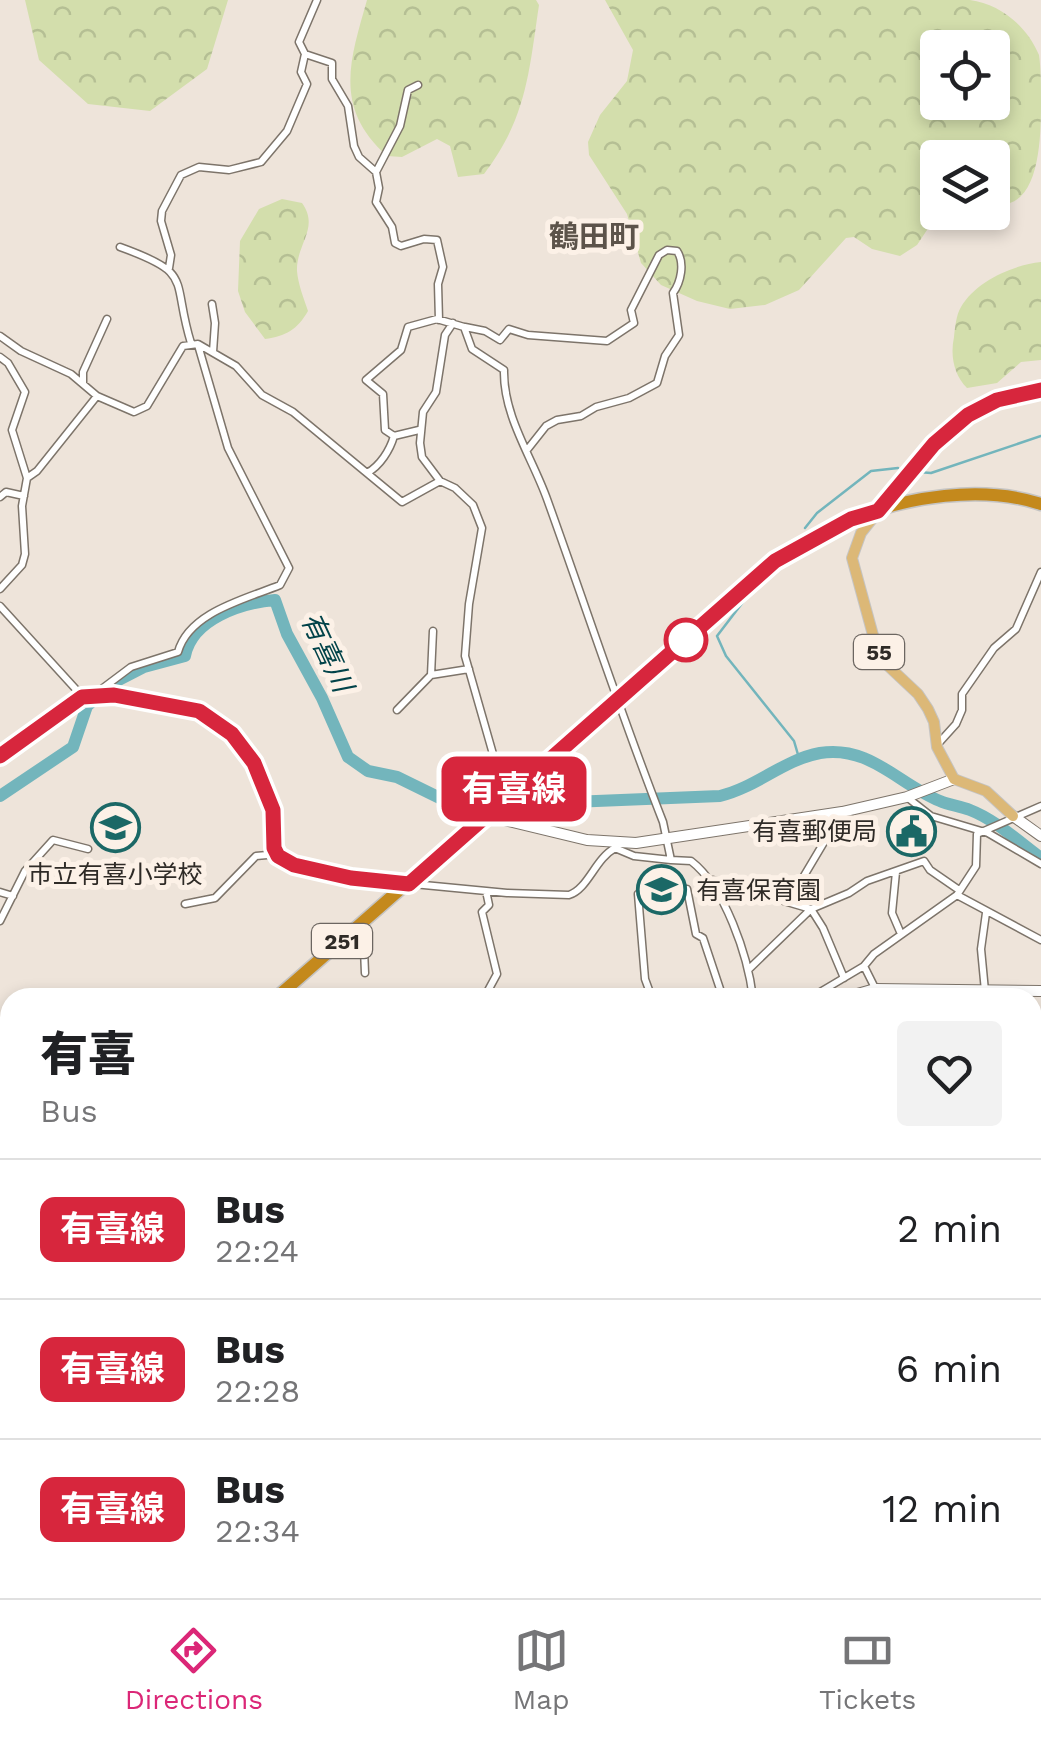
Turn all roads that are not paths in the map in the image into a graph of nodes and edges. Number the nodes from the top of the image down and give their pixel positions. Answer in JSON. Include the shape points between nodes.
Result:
{"nodes":[{"id":1,"x":317,"y":0,"type":"edge"},
{"id":2,"x":305,"y":54,"type":"junction"},
{"id":3,"x":418,"y":85,"type":"dead end"},
{"id":4,"x":376,"y":172,"type":"junction"},
{"id":5,"x":120,"y":247,"type":"dead end"},
{"id":6,"x":169,"y":268,"type":"junction"},
{"id":7,"x":212,"y":304,"type":"dead end"},
{"id":8,"x":107,"y":319,"type":"dead end"},
{"id":9,"x":439,"y":320,"type":"junction"},
{"id":10,"x":454,"y":322,"type":"junction"},
{"id":11,"x":464,"y":327,"type":"junction"},
{"id":12,"x":0,"y":336,"type":"edge"},
{"id":13,"x":194,"y":344,"type":"junction"},
{"id":14,"x":213,"y":352,"type":"junction"},
{"id":15,"x":0,"y":357,"type":"edge"},
{"id":16,"x":83,"y":384,"type":"junction"},
{"id":17,"x":1041,"y":390,"type":"edge"},
{"id":18,"x":97,"y":396,"type":"junction"},
{"id":19,"x":419,"y":430,"type":"junction"},
{"id":20,"x":394,"y":436,"type":"junction"},
{"id":21,"x":527,"y":450,"type":"junction"},
{"id":22,"x":366,"y":473,"type":"junction"},
{"id":23,"x":27,"y":478,"type":"junction"},
{"id":24,"x":440,"y":481,"type":"junction"},
{"id":25,"x":24,"y":496,"type":"junction"},
{"id":26,"x":0,"y":497,"type":"edge"},
{"id":27,"x":1041,"y":504,"type":"edge"},
{"id":28,"x":878,"y":511,"type":"junction"},
{"id":29,"x":1041,"y":572,"type":"edge"},
{"id":30,"x":0,"y":589,"type":"edge"},
{"id":31,"x":0,"y":606,"type":"edge"},
{"id":32,"x":433,"y":631,"type":"dead end"},
{"id":33,"x":469,"y":669,"type":"junction"},
{"id":34,"x":431,"y":675,"type":"junction"},
{"id":35,"x":88,"y":696,"type":"junction"},
{"id":36,"x":617,"y":699,"type":"junction"},
{"id":37,"x":397,"y":710,"type":"dead end"},
{"id":38,"x":937,"y":745,"type":"junction"},
{"id":39,"x":0,"y":756,"type":"edge"},
{"id":40,"x":954,"y":779,"type":"junction"},
{"id":41,"x":911,"y":796,"type":"junction"},
{"id":42,"x":505,"y":797,"type":"junction"},
{"id":43,"x":1041,"y":806,"type":"edge"},
{"id":44,"x":842,"y":812,"type":"junction"},
{"id":45,"x":484,"y":815,"type":"junction"},
{"id":46,"x":1013,"y":816,"type":"junction"},
{"id":47,"x":984,"y":830,"type":"junction"},
{"id":48,"x":1041,"y":836,"type":"edge"},
{"id":49,"x":667,"y":838,"type":"junction"},
{"id":50,"x":615,"y":845,"type":"junction"},
{"id":51,"x":88,"y":848,"type":"dead end"},
{"id":52,"x":278,"y":854,"type":"junction"},
{"id":53,"x":671,"y":860,"type":"junction"},
{"id":54,"x":1041,"y":864,"type":"edge"},
{"id":55,"x":896,"y":872,"type":"junction"},
{"id":56,"x":712,"y":880,"type":"junction"},
{"id":57,"x":409,"y":884,"type":"junction"},
{"id":58,"x":687,"y":889,"type":"dead end"},
{"id":59,"x":486,"y":891,"type":"junction"},
{"id":60,"x":0,"y":892,"type":"edge"},
{"id":61,"x":958,"y":893,"type":"junction"},
{"id":62,"x":638,"y":894,"type":"dead end"},
{"id":63,"x":13,"y":896,"type":"junction"},
{"id":64,"x":789,"y":901,"type":"junction"},
{"id":65,"x":185,"y":904,"type":"dead end"},
{"id":66,"x":810,"y":910,"type":"junction"},
{"id":67,"x":986,"y":913,"type":"junction"},
{"id":68,"x":0,"y":921,"type":"edge"},
{"id":69,"x":352,"y":933,"type":"junction"},
{"id":70,"x":901,"y":934,"type":"junction"},
{"id":71,"x":1041,"y":940,"type":"edge"},
{"id":72,"x":864,"y":966,"type":"junction"},
{"id":73,"x":749,"y":969,"type":"junction"},
{"id":74,"x":366,"y":973,"type":"dead end"},
{"id":75,"x":844,"y":978,"type":"junction"},
{"id":76,"x":288,"y":988,"type":"edge"},
{"id":77,"x":489,"y":988,"type":"edge"},
{"id":78,"x":648,"y":988,"type":"edge"},
{"id":79,"x":722,"y":988,"type":"edge"},
{"id":80,"x":752,"y":988,"type":"edge"},
{"id":81,"x":827,"y":988,"type":"edge"},
{"id":82,"x":875,"y":988,"type":"edge"},
{"id":83,"x":985,"y":988,"type":"edge"}],
"edges":[{"from":1,"to":2,"type":"street","via":[[298,42]]},
{"from":2,"to":4,"type":"street","via":[[332,62],[354,146]]},
{"from":2,"to":6,"type":"street","via":[[307,84],[287,130],[261,162],[229,170],[199,167],[172,188],[161,221],[172,255]]},
{"from":3,"to":4,"type":"street","via":[[408,90],[392,147]]},
{"from":4,"to":9,"type":"street","via":[[376,202],[395,243],[437,240],[443,267]]},
{"from":5,"to":6,"type":"street"},
{"from":6,"to":13,"type":"street"},
{"from":7,"to":14,"type":"street"},
{"from":8,"to":16,"type":"street"},
{"from":9,"to":10,"type":"street"},
{"from":9,"to":20,"type":"street","via":[[408,328],[401,350],[366,380],[383,394],[384,430]]},
{"from":10,"to":11,"type":"street"},
{"from":10,"to":19,"type":"street"},
{"from":11,"to":21,"type":"street","via":[[472,349],[504,370],[509,410]]},
{"from":11,"to":21,"type":"street","via":[[500,340],[510,329],[607,341],[634,323],[631,310],[660,255],[677,250],[681,257],[674,294],[678,335],[657,383],[546,426]]},
{"from":12,"to":16,"type":"street"},
{"from":13,"to":14,"type":"street"},
{"from":13,"to":18,"type":"street","via":[[183,346],[142,411]]},
{"from":13,"to":35,"type":"street","via":[[228,448],[289,568],[286,578],[199,622],[178,652],[131,667]]},
{"from":14,"to":22,"type":"street"},
{"from":15,"to":23,"type":"street","via":[[24,385],[12,430]]},
{"from":16,"to":18,"type":"street"},
{"from":17,"to":28,"type":"main road","number":"55","via":[[968,415]]},
{"from":18,"to":23,"type":"street"},
{"from":19,"to":20,"type":"street"},
{"from":19,"to":24,"type":"street","via":[[422,458]]},
{"from":20,"to":22,"type":"street"},
{"from":21,"to":36,"type":"street"},
{"from":22,"to":24,"type":"street","via":[[402,502]]},
{"from":23,"to":25,"type":"street"},
{"from":24,"to":33,"type":"street","via":[[474,505],[482,528],[468,616]]},
{"from":25,"to":26,"type":"street"},
{"from":25,"to":30,"type":"street","via":[[25,554]]},
{"from":27,"to":28,"type":"highway","number":"251","via":[[974,496],[928,498]]},
{"from":28,"to":36,"type":"highway","number":"251","via":[[775,561]]},
{"from":28,"to":38,"type":"main road","number":"55","via":[[861,534],[854,570],[876,646],[928,709]]},
{"from":29,"to":38,"type":"street","via":[[1016,629],[962,694],[956,724]]},
{"from":31,"to":35,"type":"street"},
{"from":32,"to":34,"type":"street"},
{"from":33,"to":34,"type":"street"},
{"from":33,"to":42,"type":"street"},
{"from":34,"to":37,"type":"street"},
{"from":35,"to":39,"type":"street"},
{"from":35,"to":52,"type":"street","via":[[199,711],[232,734],[267,788]]},
{"from":36,"to":42,"type":"highway","number":"251"},
{"from":36,"to":49,"type":"street"},
{"from":38,"to":40,"type":"main road","number":"55"},
{"from":40,"to":41,"type":"street"},
{"from":40,"to":46,"type":"main road","via":[[986,791]]},
{"from":41,"to":44,"type":"street"},
{"from":41,"to":47,"type":"street","via":[[931,816]]},
{"from":42,"to":45,"type":"highway","number":"251"},
{"from":43,"to":46,"type":"street"},
{"from":44,"to":49,"type":"street"},
{"from":44,"to":64,"type":"street"},
{"from":45,"to":50,"type":"street"},
{"from":45,"to":57,"type":"highway","number":"251"},
{"from":46,"to":47,"type":"street"},
{"from":46,"to":48,"type":"street"},
{"from":47,"to":54,"type":"street"},
{"from":47,"to":61,"type":"street","via":[[974,839],[976,866]]},
{"from":49,"to":50,"type":"street"},
{"from":49,"to":53,"type":"street"},
{"from":50,"to":53,"type":"street","via":[[644,858]]},
{"from":50,"to":59,"type":"street","via":[[578,892]]},
{"from":51,"to":63,"type":"street","via":[[53,840]]},
{"from":52,"to":57,"type":"street","via":[[313,870]]},
{"from":52,"to":65,"type":"street","via":[[256,856],[216,898]]},
{"from":53,"to":56,"type":"street","via":[[691,861]]},
{"from":55,"to":61,"type":"street","via":[[924,862]]},
{"from":55,"to":66,"type":"street"},
{"from":55,"to":70,"type":"street","via":[[892,913]]},
{"from":56,"to":64,"type":"street"},
{"from":56,"to":73,"type":"street"},
{"from":57,"to":59,"type":"street"},
{"from":57,"to":69,"type":"highway","number":"251"},
{"from":58,"to":79,"type":"street","via":[[696,934]]},
{"from":59,"to":77,"type":"street","via":[[489,905],[482,912],[497,974]]},
{"from":60,"to":63,"type":"street"},
{"from":61,"to":67,"type":"street"},
{"from":61,"to":70,"type":"street"},
{"from":62,"to":78,"type":"street"},
{"from":63,"to":68,"type":"street"},
{"from":64,"to":66,"type":"street"},
{"from":66,"to":73,"type":"street"},
{"from":66,"to":75,"type":"street"},
{"from":67,"to":71,"type":"street"},
{"from":67,"to":83,"type":"street"},
{"from":69,"to":74,"type":"street","via":[[364,950]]},
{"from":69,"to":76,"type":"highway","number":"251"},
{"from":70,"to":72,"type":"street"},
{"from":72,"to":75,"type":"street"},
{"from":72,"to":82,"type":"street"},
{"from":73,"to":80,"type":"street"},
{"from":75,"to":81,"type":"street"}]}
